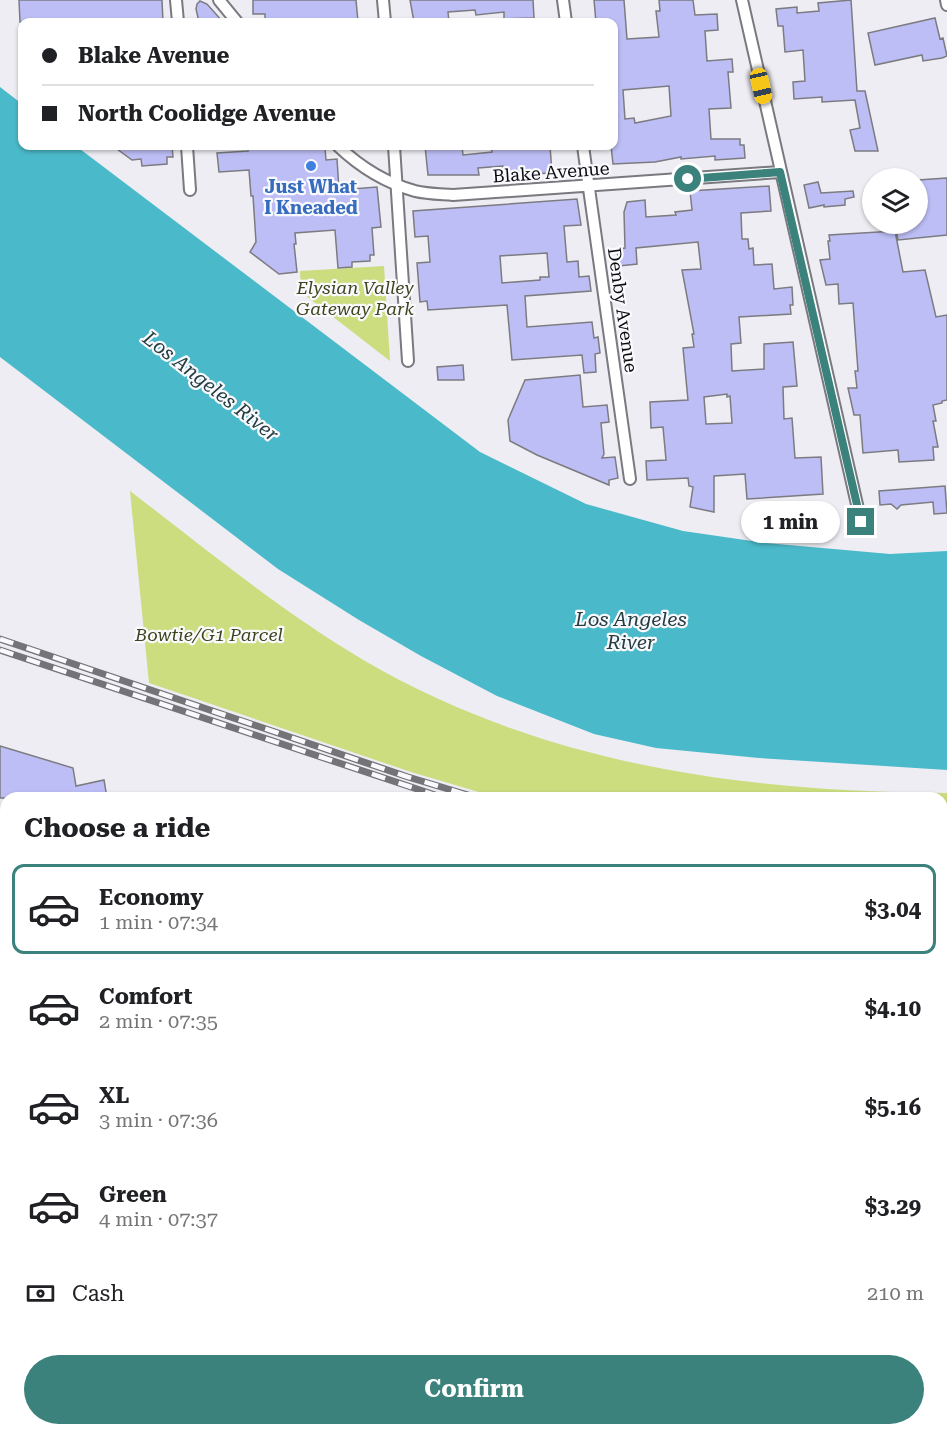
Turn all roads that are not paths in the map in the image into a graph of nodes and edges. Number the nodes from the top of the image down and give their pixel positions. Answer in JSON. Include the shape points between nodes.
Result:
{"nodes":[{"id":1,"x":176,"y":0,"type":"edge"},
{"id":2,"x":219,"y":0,"type":"edge"},
{"id":3,"x":383,"y":0,"type":"edge"},
{"id":4,"x":562,"y":0,"type":"edge"},
{"id":5,"x":742,"y":0,"type":"edge"},
{"id":6,"x":946,"y":0,"type":"edge"},
{"id":7,"x":947,"y":5,"type":"edge"},
{"id":8,"x":178,"y":18,"type":"edge"},
{"id":9,"x":234,"y":18,"type":"edge"},
{"id":10,"x":385,"y":18,"type":"edge"},
{"id":11,"x":565,"y":18,"type":"edge"},
{"id":12,"x":187,"y":150,"type":"edge"},
{"id":13,"x":343,"y":150,"type":"edge"},
{"id":14,"x":394,"y":150,"type":"edge"},
{"id":15,"x":584,"y":150,"type":"edge"},
{"id":16,"x":780,"y":172,"type":"junction"},
{"id":17,"x":396,"y":184,"type":"junction"},
{"id":18,"x":589,"y":186,"type":"junction"},
{"id":19,"x":190,"y":190,"type":"dead end"},
{"id":20,"x":408,"y":361,"type":"dead end"},
{"id":21,"x":630,"y":479,"type":"dead end"},
{"id":22,"x":861,"y":522,"type":"dead end"}],
"edges":[{"from":1,"to":8,"type":"street"},
{"from":2,"to":9,"type":"street"},
{"from":3,"to":10,"type":"street"},
{"from":4,"to":11,"type":"street"},
{"from":5,"to":16,"type":"street"},
{"from":6,"to":7,"type":"street"},
{"from":12,"to":19,"type":"street"},
{"from":13,"to":17,"type":"street","name":"Blake Avenue","via":[[371,172]]},
{"from":14,"to":17,"type":"street"},
{"from":15,"to":18,"type":"street","name":"Denby Avenue"},
{"from":16,"to":18,"type":"street","name":"Blake Avenue"},
{"from":16,"to":22,"type":"street"},
{"from":17,"to":18,"type":"street","name":"Blake Avenue","via":[[415,191],[453,195]]},
{"from":17,"to":20,"type":"street"},
{"from":18,"to":21,"type":"street","name":"Denby Avenue"}]}
